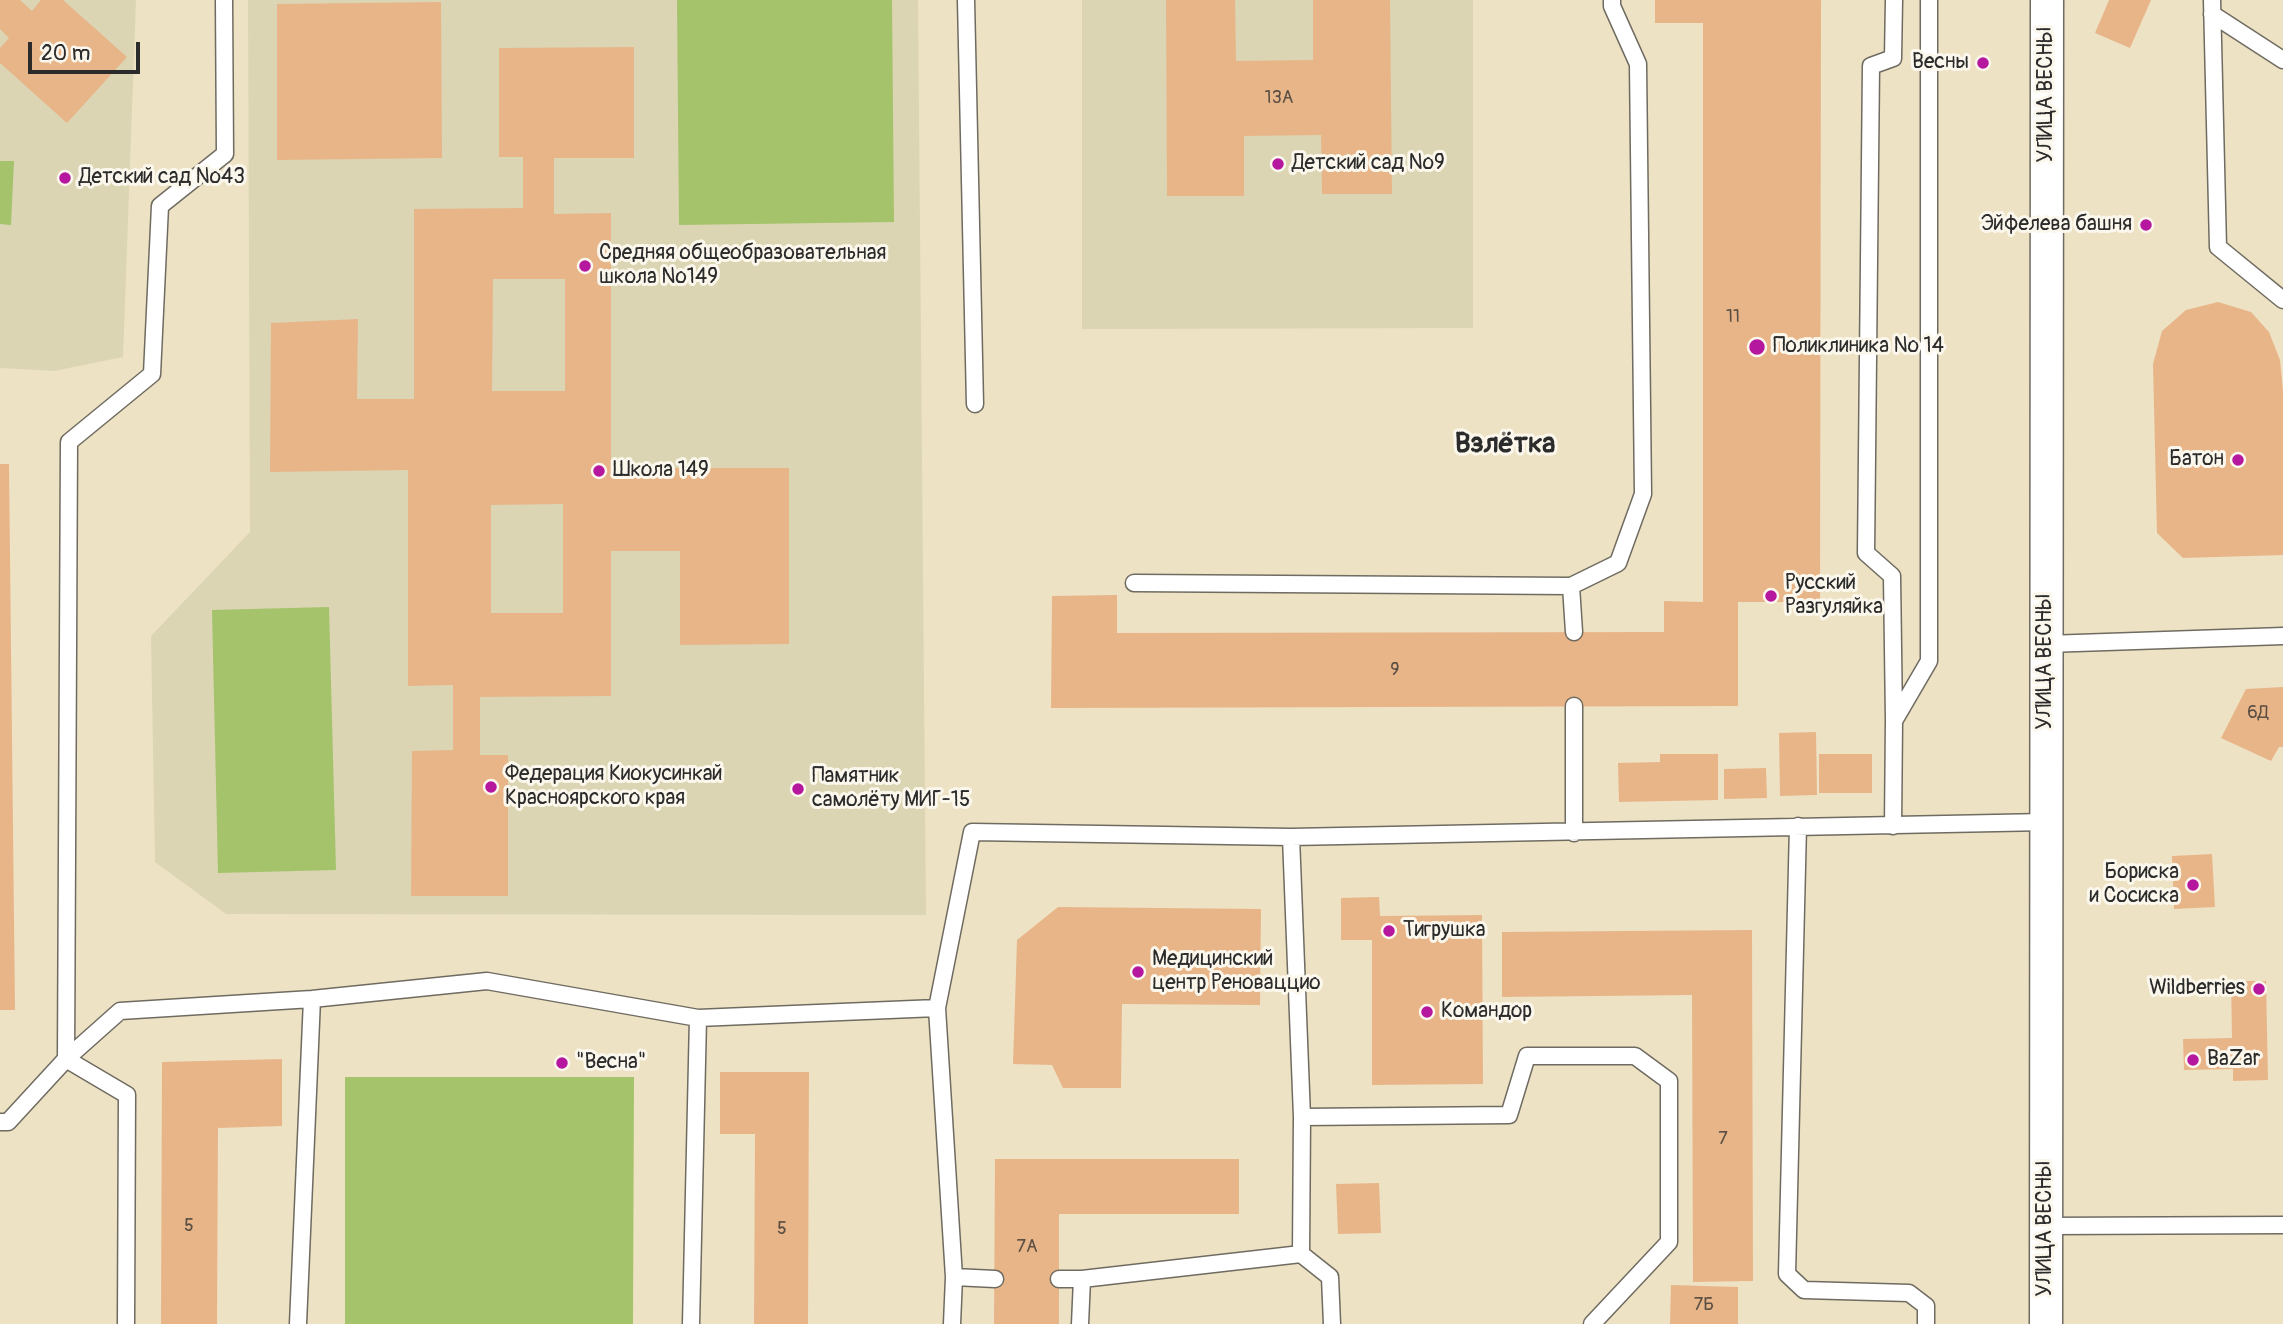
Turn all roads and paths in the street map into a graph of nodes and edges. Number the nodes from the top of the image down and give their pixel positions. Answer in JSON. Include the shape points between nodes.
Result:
{"nodes":[{"id":1,"x":224,"y":0,"type":"edge"},
{"id":2,"x":966,"y":0,"type":"edge"},
{"id":3,"x":1612,"y":0,"type":"edge"},
{"id":4,"x":1894,"y":0,"type":"edge"},
{"id":5,"x":1928,"y":0,"type":"edge"},
{"id":6,"x":2047,"y":0,"type":"edge"},
{"id":7,"x":2212,"y":7,"type":"edge"},
{"id":8,"x":2280,"y":53,"type":"edge"},
{"id":9,"x":2283,"y":300,"type":"edge"},
{"id":10,"x":975,"y":404,"type":"dead end"},
{"id":11,"x":1134,"y":583,"type":"dead end"},
{"id":12,"x":1571,"y":586,"type":"junction"},
{"id":13,"x":1574,"y":632,"type":"dead end"},
{"id":14,"x":2283,"y":636,"type":"edge"},
{"id":15,"x":2047,"y":644,"type":"junction"},
{"id":16,"x":1574,"y":706,"type":"dead end"},
{"id":17,"x":1894,"y":721,"type":"junction"},
{"id":18,"x":2046,"y":822,"type":"junction"},
{"id":19,"x":1798,"y":826,"type":"junction"},
{"id":20,"x":1893,"y":826,"type":"junction"},
{"id":21,"x":1574,"y":833,"type":"junction"},
{"id":22,"x":1291,"y":837,"type":"junction"},
{"id":23,"x":312,"y":999,"type":"junction"},
{"id":24,"x":937,"y":1008,"type":"junction"},
{"id":25,"x":698,"y":1018,"type":"junction"},
{"id":26,"x":66,"y":1059,"type":"junction"},
{"id":27,"x":1302,"y":1117,"type":"junction"},
{"id":28,"x":0,"y":1122,"type":"edge"},
{"id":29,"x":2283,"y":1225,"type":"edge"},
{"id":30,"x":2046,"y":1226,"type":"junction"},
{"id":31,"x":1301,"y":1254,"type":"junction"},
{"id":32,"x":954,"y":1276,"type":"junction"},
{"id":33,"x":995,"y":1279,"type":"dead end"},
{"id":34,"x":1059,"y":1279,"type":"dead end"},
{"id":35,"x":1082,"y":1279,"type":"junction"},
{"id":36,"x":126,"y":1324,"type":"edge"},
{"id":37,"x":298,"y":1324,"type":"edge"},
{"id":38,"x":691,"y":1324,"type":"edge"},
{"id":39,"x":953,"y":1324,"type":"edge"},
{"id":40,"x":1080,"y":1324,"type":"edge"},
{"id":41,"x":1332,"y":1324,"type":"edge"},
{"id":42,"x":1592,"y":1324,"type":"edge"},
{"id":43,"x":1926,"y":1324,"type":"edge"},
{"id":44,"x":2046,"y":1324,"type":"edge"}],
"edges":[{"from":1,"to":26,"type":"lane","via":[[225,154],[160,206],[152,374],[69,442]]},
{"from":2,"to":10,"type":"lane"},
{"from":3,"to":12,"type":"lane","via":[[1638,64],[1643,494],[1618,563]]},
{"from":4,"to":17,"type":"lane","via":[[1893,58],[1871,66],[1866,539],[1866,553],[1892,576]]},
{"from":5,"to":17,"type":"lane","via":[[1929,661]]},
{"from":6,"to":15,"type":"street","name":"УЛИЦА ВЕСНЫ"},
{"from":7,"to":8,"type":"lane"},
{"from":7,"to":9,"type":"lane","via":[[2218,247]]},
{"from":11,"to":12,"type":"lane"},
{"from":12,"to":13,"type":"lane"},
{"from":14,"to":15,"type":"lane"},
{"from":15,"to":18,"type":"street","name":"УЛИЦА ВЕСНЫ"},
{"from":16,"to":21,"type":"lane"},
{"from":17,"to":20,"type":"lane"},
{"from":18,"to":20,"type":"lane"},
{"from":18,"to":30,"type":"street","name":"УЛИЦА ВЕСНЫ"},
{"from":19,"to":20,"type":"lane"},
{"from":19,"to":21,"type":"lane"},
{"from":19,"to":43,"type":"lane","via":[[1787,1274],[1804,1290],[1909,1293],[1926,1306]]},
{"from":21,"to":22,"type":"lane"},
{"from":22,"to":24,"type":"lane","via":[[972,832]]},
{"from":22,"to":27,"type":"lane"},
{"from":23,"to":25,"type":"lane","via":[[486,981]]},
{"from":23,"to":26,"type":"lane","via":[[120,1011]]},
{"from":23,"to":37,"type":"lane"},
{"from":24,"to":25,"type":"lane"},
{"from":24,"to":32,"type":"lane"},
{"from":25,"to":38,"type":"lane"},
{"from":26,"to":28,"type":"lane","via":[[8,1122]]},
{"from":26,"to":36,"type":"lane","via":[[127,1095]]},
{"from":27,"to":31,"type":"lane"},
{"from":27,"to":42,"type":"lane","via":[[1509,1115],[1527,1056],[1635,1056],[1669,1081],[1669,1242]]},
{"from":29,"to":30,"type":"lane"},
{"from":30,"to":44,"type":"street","name":"УЛИЦА ВЕСНЫ"},
{"from":31,"to":35,"type":"lane"},
{"from":31,"to":41,"type":"lane","via":[[1330,1277]]},
{"from":32,"to":33,"type":"lane"},
{"from":32,"to":39,"type":"lane"},
{"from":34,"to":35,"type":"lane"},
{"from":35,"to":40,"type":"lane"}]}
